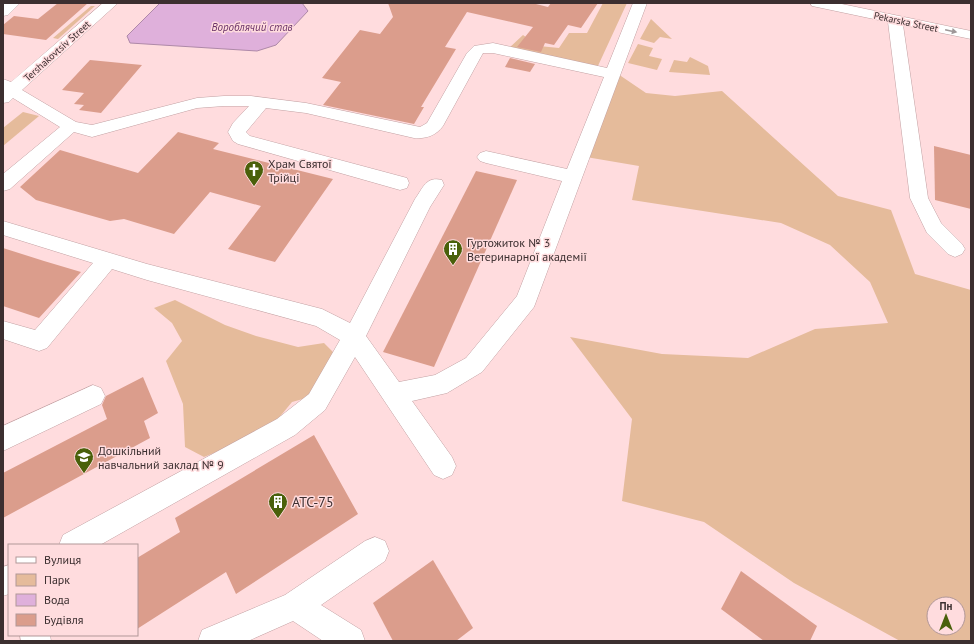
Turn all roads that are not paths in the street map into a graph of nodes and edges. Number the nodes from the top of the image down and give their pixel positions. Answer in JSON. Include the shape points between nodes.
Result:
{"nodes":[{"id":1,"x":13,"y":3,"type":"edge"},
{"id":2,"x":111,"y":3,"type":"edge"},
{"id":3,"x":640,"y":3,"type":"edge"},
{"id":4,"x":817,"y":3,"type":"edge"},
{"id":5,"x":847,"y":6,"type":"edge"},
{"id":6,"x":3,"y":12,"type":"edge"},
{"id":7,"x":895,"y":19,"type":"junction"},
{"id":8,"x":971,"y":35,"type":"edge"},
{"id":9,"x":612,"y":74,"type":"junction"},
{"id":10,"x":6,"y":91,"type":"edge"},
{"id":11,"x":261,"y":103,"type":"junction"},
{"id":12,"x":70,"y":126,"type":"junction"},
{"id":13,"x":486,"y":157,"type":"dead end"},
{"id":14,"x":573,"y":177,"type":"junction"},
{"id":15,"x":400,"y":183,"type":"dead end"},
{"id":16,"x":3,"y":184,"type":"edge"},
{"id":17,"x":435,"y":185,"type":"dead end"},
{"id":18,"x":3,"y":228,"type":"edge"},
{"id":19,"x":955,"y":249,"type":"dead end"},
{"id":20,"x":108,"y":260,"type":"junction"},
{"id":21,"x":3,"y":330,"type":"edge"},
{"id":22,"x":354,"y":337,"type":"junction"},
{"id":23,"x":394,"y":394,"type":"junction"},
{"id":24,"x":93,"y":396,"type":"dead end"},
{"id":25,"x":3,"y":439,"type":"edge"},
{"id":26,"x":443,"y":466,"type":"dead end"},
{"id":27,"x":75,"y":544,"type":"edge"},
{"id":28,"x":375,"y":551,"type":"dead end"},
{"id":29,"x":296,"y":605,"type":"junction"},
{"id":30,"x":213,"y":641,"type":"edge"},
{"id":31,"x":350,"y":641,"type":"edge"}],
"edges":[{"from":1,"to":6,"type":"street"},
{"from":2,"to":10,"type":"street","name":"Tershakovtsiv Street"},
{"from":3,"to":9,"type":"street"},
{"from":4,"to":5,"type":"street","name":"Pekarska Street"},
{"from":5,"to":7,"type":"street","name":"Pekarska Street"},
{"from":7,"to":8,"type":"street","name":"Pekarska Street","one_way":true},
{"from":7,"to":19,"type":"street","via":[[920,198],[934,228]]},
{"from":9,"to":11,"type":"street","via":[[493,48],[479,49],[474,53],[434,126],[422,133],[281,104]]},
{"from":9,"to":14,"type":"street"},
{"from":10,"to":12,"type":"street"},
{"from":11,"to":12,"type":"street","via":[[197,103],[92,132]]},
{"from":11,"to":15,"type":"street","via":[[237,132],[244,140]]},
{"from":12,"to":16,"type":"street"},
{"from":13,"to":14,"type":"street"},
{"from":14,"to":23,"type":"street","via":[[526,301],[474,365],[439,385]]},
{"from":17,"to":22,"type":"street","via":[[422,204]]},
{"from":18,"to":20,"type":"street"},
{"from":20,"to":21,"type":"street","via":[[38,341]]},
{"from":20,"to":22,"type":"street","via":[[322,318]]},
{"from":22,"to":23,"type":"street"},
{"from":22,"to":27,"type":"street","via":[[317,402],[286,427]]},
{"from":23,"to":26,"type":"street"},
{"from":24,"to":25,"type":"street"},
{"from":28,"to":29,"type":"street"},
{"from":29,"to":30,"type":"street"},
{"from":29,"to":31,"type":"street"}]}
